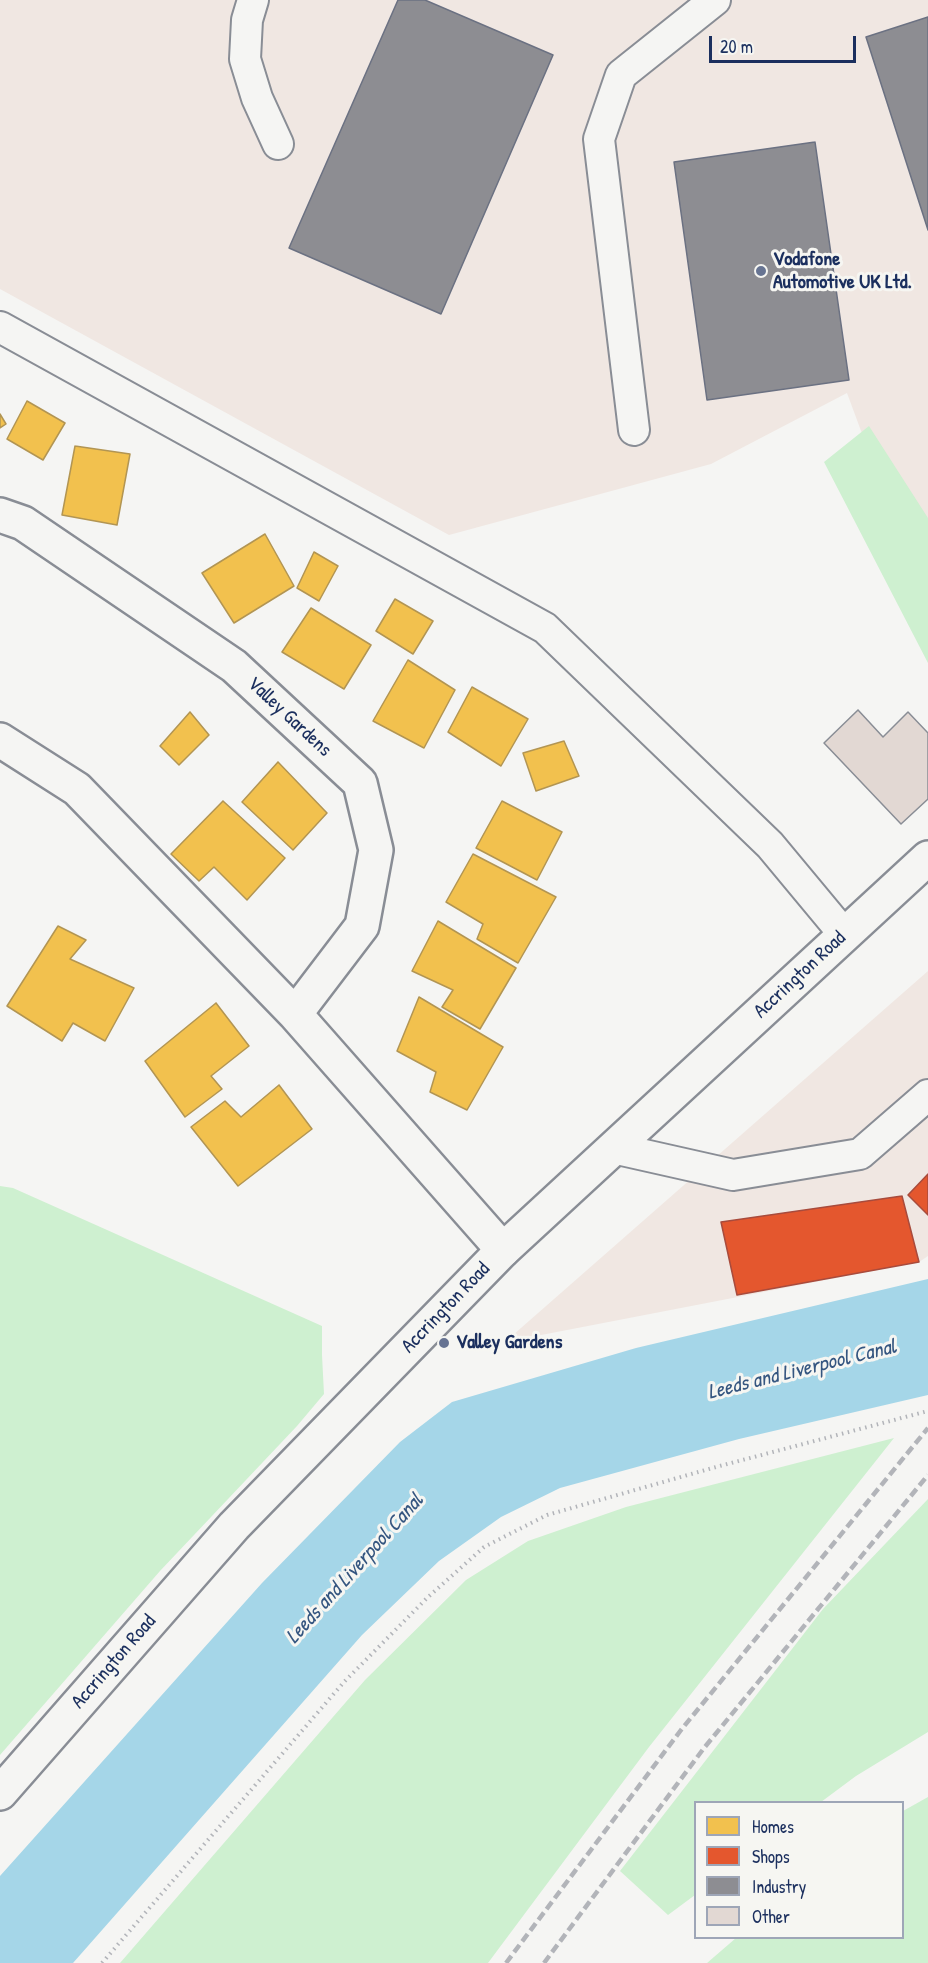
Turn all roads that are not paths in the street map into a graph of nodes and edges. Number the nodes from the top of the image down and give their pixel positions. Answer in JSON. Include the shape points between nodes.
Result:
{"nodes":[{"id":1,"x":254,"y":0,"type":"edge"},
{"id":2,"x":715,"y":0,"type":"edge"},
{"id":3,"x":278,"y":144,"type":"dead end"},
{"id":4,"x":0,"y":327,"type":"edge"},
{"id":5,"x":634,"y":430,"type":"dead end"},
{"id":6,"x":0,"y":515,"type":"edge"},
{"id":7,"x":0,"y":740,"type":"edge"},
{"id":8,"x":925,"y":868,"type":"edge"},
{"id":9,"x":844,"y":934,"type":"junction"},
{"id":10,"x":295,"y":1014,"type":"junction"},
{"id":11,"x":928,"y":1095,"type":"edge"},
{"id":12,"x":613,"y":1148,"type":"junction"},
{"id":13,"x":503,"y":1250,"type":"junction"},
{"id":14,"x":5,"y":1780,"type":"edge"}],
"edges":[{"from":1,"to":3,"type":"lane","via":[[247,20],[245,59]]},
{"from":2,"to":5,"type":"lane","via":[[621,75],[599,139]]},
{"from":4,"to":9,"type":"lane","via":[[545,628],[770,845]]},
{"from":6,"to":10,"type":"main road","name":"Valley Gardens","via":[[23,523],[234,666],[360,783],[376,850],[362,926]]},
{"from":7,"to":10,"type":"main road","via":[[77,789]]},
{"from":8,"to":9,"type":"main road","name":"Accrington Road"},
{"from":9,"to":12,"type":"main road","name":"Accrington Road"},
{"from":10,"to":13,"type":"main road"},
{"from":11,"to":12,"type":"lane","via":[[860,1154],[733,1175]]},
{"from":12,"to":13,"type":"main road","name":"Accrington Road"},
{"from":13,"to":14,"type":"main road","name":"Accrington Road","via":[[234,1526]]}]}
